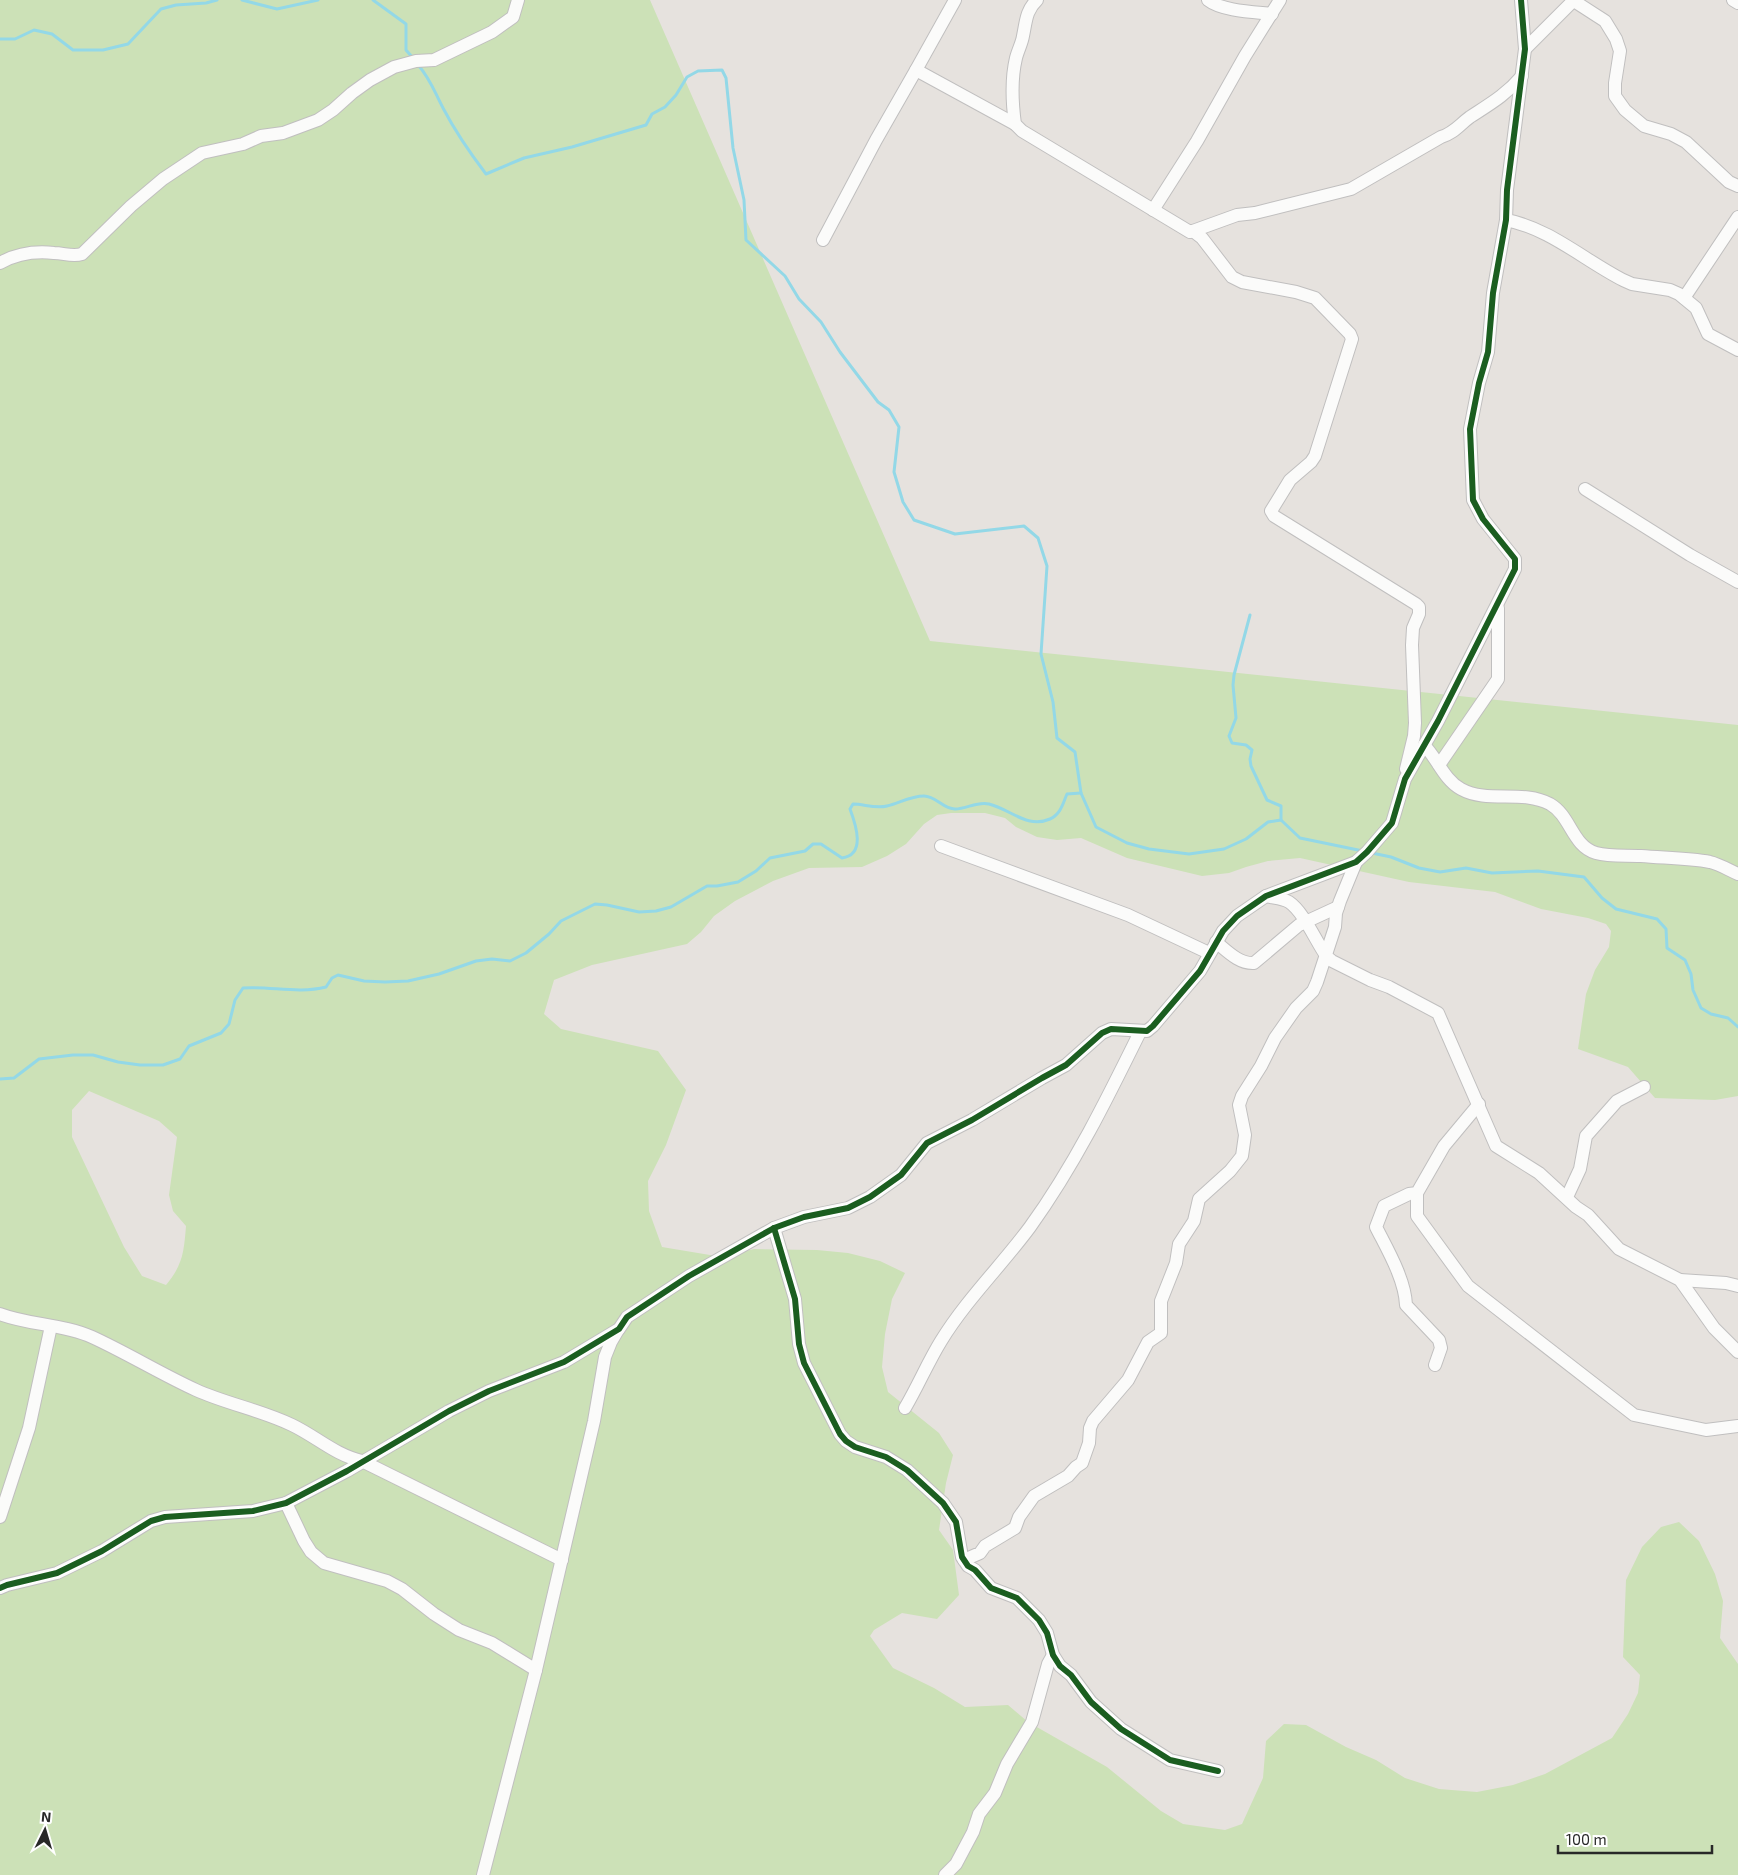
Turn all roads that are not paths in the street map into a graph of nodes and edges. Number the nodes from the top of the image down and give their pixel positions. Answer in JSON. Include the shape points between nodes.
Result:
{"nodes":[{"id":1,"x":518,"y":0,"type":"edge"},
{"id":2,"x":955,"y":0,"type":"edge"},
{"id":3,"x":1037,"y":0,"type":"edge"},
{"id":4,"x":1208,"y":0,"type":"edge"},
{"id":5,"x":1280,"y":0,"type":"edge"},
{"id":6,"x":1522,"y":0,"type":"edge"},
{"id":7,"x":1734,"y":0,"type":"edge"},
{"id":8,"x":1574,"y":1,"type":"edge"},
{"id":9,"x":1738,"y":3,"type":"edge"},
{"id":10,"x":1272,"y":14,"type":"junction"},
{"id":11,"x":1525,"y":49,"type":"junction"},
{"id":12,"x":916,"y":70,"type":"junction"},
{"id":13,"x":1522,"y":76,"type":"junction"},
{"id":14,"x":1015,"y":124,"type":"junction"},
{"id":15,"x":1738,"y":186,"type":"edge"},
{"id":16,"x":1153,"y":210,"type":"junction"},
{"id":17,"x":1738,"y":217,"type":"edge"},
{"id":18,"x":1506,"y":220,"type":"junction"},
{"id":19,"x":1193,"y":231,"type":"junction"},
{"id":20,"x":822,"y":240,"type":"dead end"},
{"id":21,"x":0,"y":263,"type":"edge"},
{"id":22,"x":1684,"y":298,"type":"junction"},
{"id":23,"x":1738,"y":350,"type":"edge"},
{"id":24,"x":1585,"y":488,"type":"dead end"},
{"id":25,"x":1738,"y":582,"type":"edge"},
{"id":26,"x":1498,"y":604,"type":"junction"},
{"id":27,"x":1424,"y":745,"type":"junction"},
{"id":28,"x":1439,"y":765,"type":"junction"},
{"id":29,"x":1405,"y":779,"type":"junction"},
{"id":30,"x":941,"y":846,"type":"dead end"},
{"id":31,"x":1356,"y":862,"type":"junction"},
{"id":32,"x":1738,"y":874,"type":"edge"},
{"id":33,"x":1266,"y":896,"type":"junction"},
{"id":34,"x":1338,"y":907,"type":"junction"},
{"id":35,"x":1304,"y":921,"type":"junction"},
{"id":36,"x":1213,"y":948,"type":"junction"},
{"id":37,"x":1327,"y":957,"type":"junction"},
{"id":38,"x":1140,"y":1032,"type":"junction"},
{"id":39,"x":1644,"y":1087,"type":"dead end"},
{"id":40,"x":1479,"y":1104,"type":"junction"},
{"id":41,"x":1417,"y":1193,"type":"junction"},
{"id":42,"x":1567,"y":1197,"type":"junction"},
{"id":43,"x":774,"y":1228,"type":"junction"},
{"id":44,"x":1680,"y":1280,"type":"junction"},
{"id":45,"x":1738,"y":1286,"type":"edge"},
{"id":46,"x":0,"y":1314,"type":"edge"},
{"id":47,"x":51,"y":1326,"type":"junction"},
{"id":48,"x":619,"y":1329,"type":"junction"},
{"id":49,"x":1738,"y":1352,"type":"edge"},
{"id":50,"x":1434,"y":1365,"type":"dead end"},
{"id":51,"x":905,"y":1408,"type":"dead end"},
{"id":52,"x":1738,"y":1426,"type":"edge"},
{"id":53,"x":362,"y":1461,"type":"junction"},
{"id":54,"x":286,"y":1503,"type":"junction"},
{"id":55,"x":0,"y":1517,"type":"edge"},
{"id":56,"x":562,"y":1560,"type":"junction"},
{"id":57,"x":964,"y":1560,"type":"junction"},
{"id":58,"x":0,"y":1588,"type":"edge"},
{"id":59,"x":1053,"y":1655,"type":"junction"},
{"id":60,"x":536,"y":1670,"type":"junction"},
{"id":61,"x":1218,"y":1771,"type":"dead end"},
{"id":62,"x":483,"y":1875,"type":"edge"},
{"id":63,"x":945,"y":1875,"type":"edge"}],
"edges":[{"from":1,"to":21,"type":"street","via":[[513,17],[492,32],[434,60],[394,67],[370,80],[318,120],[283,133],[202,153],[157,185],[82,254],[25,253]]},
{"from":2,"to":12,"type":"street"},
{"from":3,"to":14,"type":"street","via":[[1027,13],[1016,58],[1012,86]]},
{"from":4,"to":10,"type":"street","via":[[1234,9]]},
{"from":5,"to":10,"type":"street"},
{"from":6,"to":11,"type":"street"},
{"from":7,"to":9,"type":"street"},
{"from":8,"to":11,"type":"street"},
{"from":8,"to":15,"type":"street","via":[[1605,22],[1616,39],[1620,51],[1615,96],[1624,110],[1644,126],[1686,142],[1729,182]]},
{"from":10,"to":16,"type":"street","via":[[1198,141]]},
{"from":11,"to":13,"type":"street"},
{"from":12,"to":14,"type":"street"},
{"from":12,"to":20,"type":"street"},
{"from":13,"to":18,"type":"street"},
{"from":13,"to":19,"type":"street","via":[[1510,90],[1449,135],[1441,136],[1351,189],[1237,215]]},
{"from":14,"to":16,"type":"street"},
{"from":16,"to":19,"type":"street"},
{"from":17,"to":22,"type":"street"},
{"from":18,"to":22,"type":"street","via":[[1525,223],[1632,284],[1670,290]]},
{"from":18,"to":26,"type":"street","via":[[1493,293],[1488,352],[1478,382],[1470,429],[1472,500],[1516,564]]},
{"from":19,"to":29,"type":"street","via":[[1232,277],[1315,298],[1352,339],[1314,456],[1290,480],[1271,511],[1274,516],[1419,607],[1412,645],[1416,724]]},
{"from":22,"to":23,"type":"street","via":[[1696,308],[1708,334]]},
{"from":24,"to":25,"type":"street"},
{"from":26,"to":27,"type":"street"},
{"from":26,"to":28,"type":"street","via":[[1498,678]]},
{"from":27,"to":28,"type":"street"},
{"from":27,"to":29,"type":"street"},
{"from":28,"to":32,"type":"street","via":[[1459,788],[1471,793],[1526,797],[1550,804],[1564,816],[1584,847],[1596,853],[1712,863]]},
{"from":29,"to":31,"type":"street","via":[[1392,823]]},
{"from":30,"to":36,"type":"street"},
{"from":31,"to":33,"type":"street"},
{"from":31,"to":34,"type":"street"},
{"from":33,"to":35,"type":"street","via":[[1287,902]]},
{"from":33,"to":36,"type":"street","via":[[1237,916]]},
{"from":34,"to":35,"type":"street"},
{"from":34,"to":37,"type":"street"},
{"from":35,"to":36,"type":"street","via":[[1254,963],[1248,964]]},
{"from":35,"to":37,"type":"street"},
{"from":36,"to":38,"type":"street","via":[[1200,971],[1158,1022],[1148,1031]]},
{"from":37,"to":40,"type":"street","via":[[1438,1013]]},
{"from":37,"to":57,"type":"street","via":[[1312,991],[1284,1025],[1242,1096],[1239,1105],[1245,1135],[1242,1156],[1199,1199],[1194,1221],[1179,1244],[1176,1263],[1161,1301],[1161,1333],[1148,1342],[1128,1380],[1093,1421],[1082,1463],[1068,1476],[1034,1496],[1015,1528],[985,1546],[980,1553]]},
{"from":38,"to":43,"type":"street","via":[[1111,1029],[1102,1033],[1066,1065],[927,1143],[901,1175],[856,1205]]},
{"from":38,"to":51,"type":"street","via":[[1103,1108],[1059,1184],[942,1340]]},
{"from":39,"to":42,"type":"street","via":[[1617,1101],[1586,1136],[1580,1169]]},
{"from":40,"to":41,"type":"street","via":[[1444,1146]]},
{"from":40,"to":42,"type":"street","via":[[1496,1146],[1540,1173]]},
{"from":41,"to":50,"type":"street","via":[[1384,1206],[1376,1226],[1405,1292],[1406,1304],[1439,1340],[1442,1348]]},
{"from":41,"to":52,"type":"street","via":[[1417,1216],[1468,1286],[1634,1415],[1706,1430]]},
{"from":42,"to":44,"type":"street","via":[[1619,1249]]},
{"from":43,"to":48,"type":"street","via":[[664,1291],[627,1318]]},
{"from":43,"to":57,"type":"street","via":[[795,1299],[804,1363],[840,1434],[855,1446],[886,1457],[907,1470],[943,1503],[956,1522]]},
{"from":44,"to":45,"type":"street"},
{"from":44,"to":49,"type":"street","via":[[1714,1328]]},
{"from":46,"to":47,"type":"street"},
{"from":47,"to":53,"type":"street","via":[[90,1336],[196,1390],[269,1415],[294,1426],[337,1453]]},
{"from":47,"to":55,"type":"street","via":[[29,1428]]},
{"from":48,"to":53,"type":"street","via":[[564,1362],[489,1391],[449,1411]]},
{"from":48,"to":56,"type":"street","via":[[605,1357],[594,1422]]},
{"from":53,"to":54,"type":"street"},
{"from":53,"to":56,"type":"street"},
{"from":54,"to":58,"type":"street","via":[[253,1510],[151,1521],[102,1551],[57,1573]]},
{"from":54,"to":60,"type":"street","via":[[307,1546],[324,1563],[387,1581],[459,1630],[492,1643]]},
{"from":56,"to":60,"type":"street"},
{"from":57,"to":59,"type":"street","via":[[991,1588],[1017,1598],[1039,1620]]},
{"from":59,"to":61,"type":"street","via":[[1091,1702],[1121,1729],[1170,1760]]},
{"from":59,"to":63,"type":"street","via":[[1028,1730],[1016,1747],[995,1792],[979,1814],[956,1864]]},
{"from":60,"to":62,"type":"street"}]}
